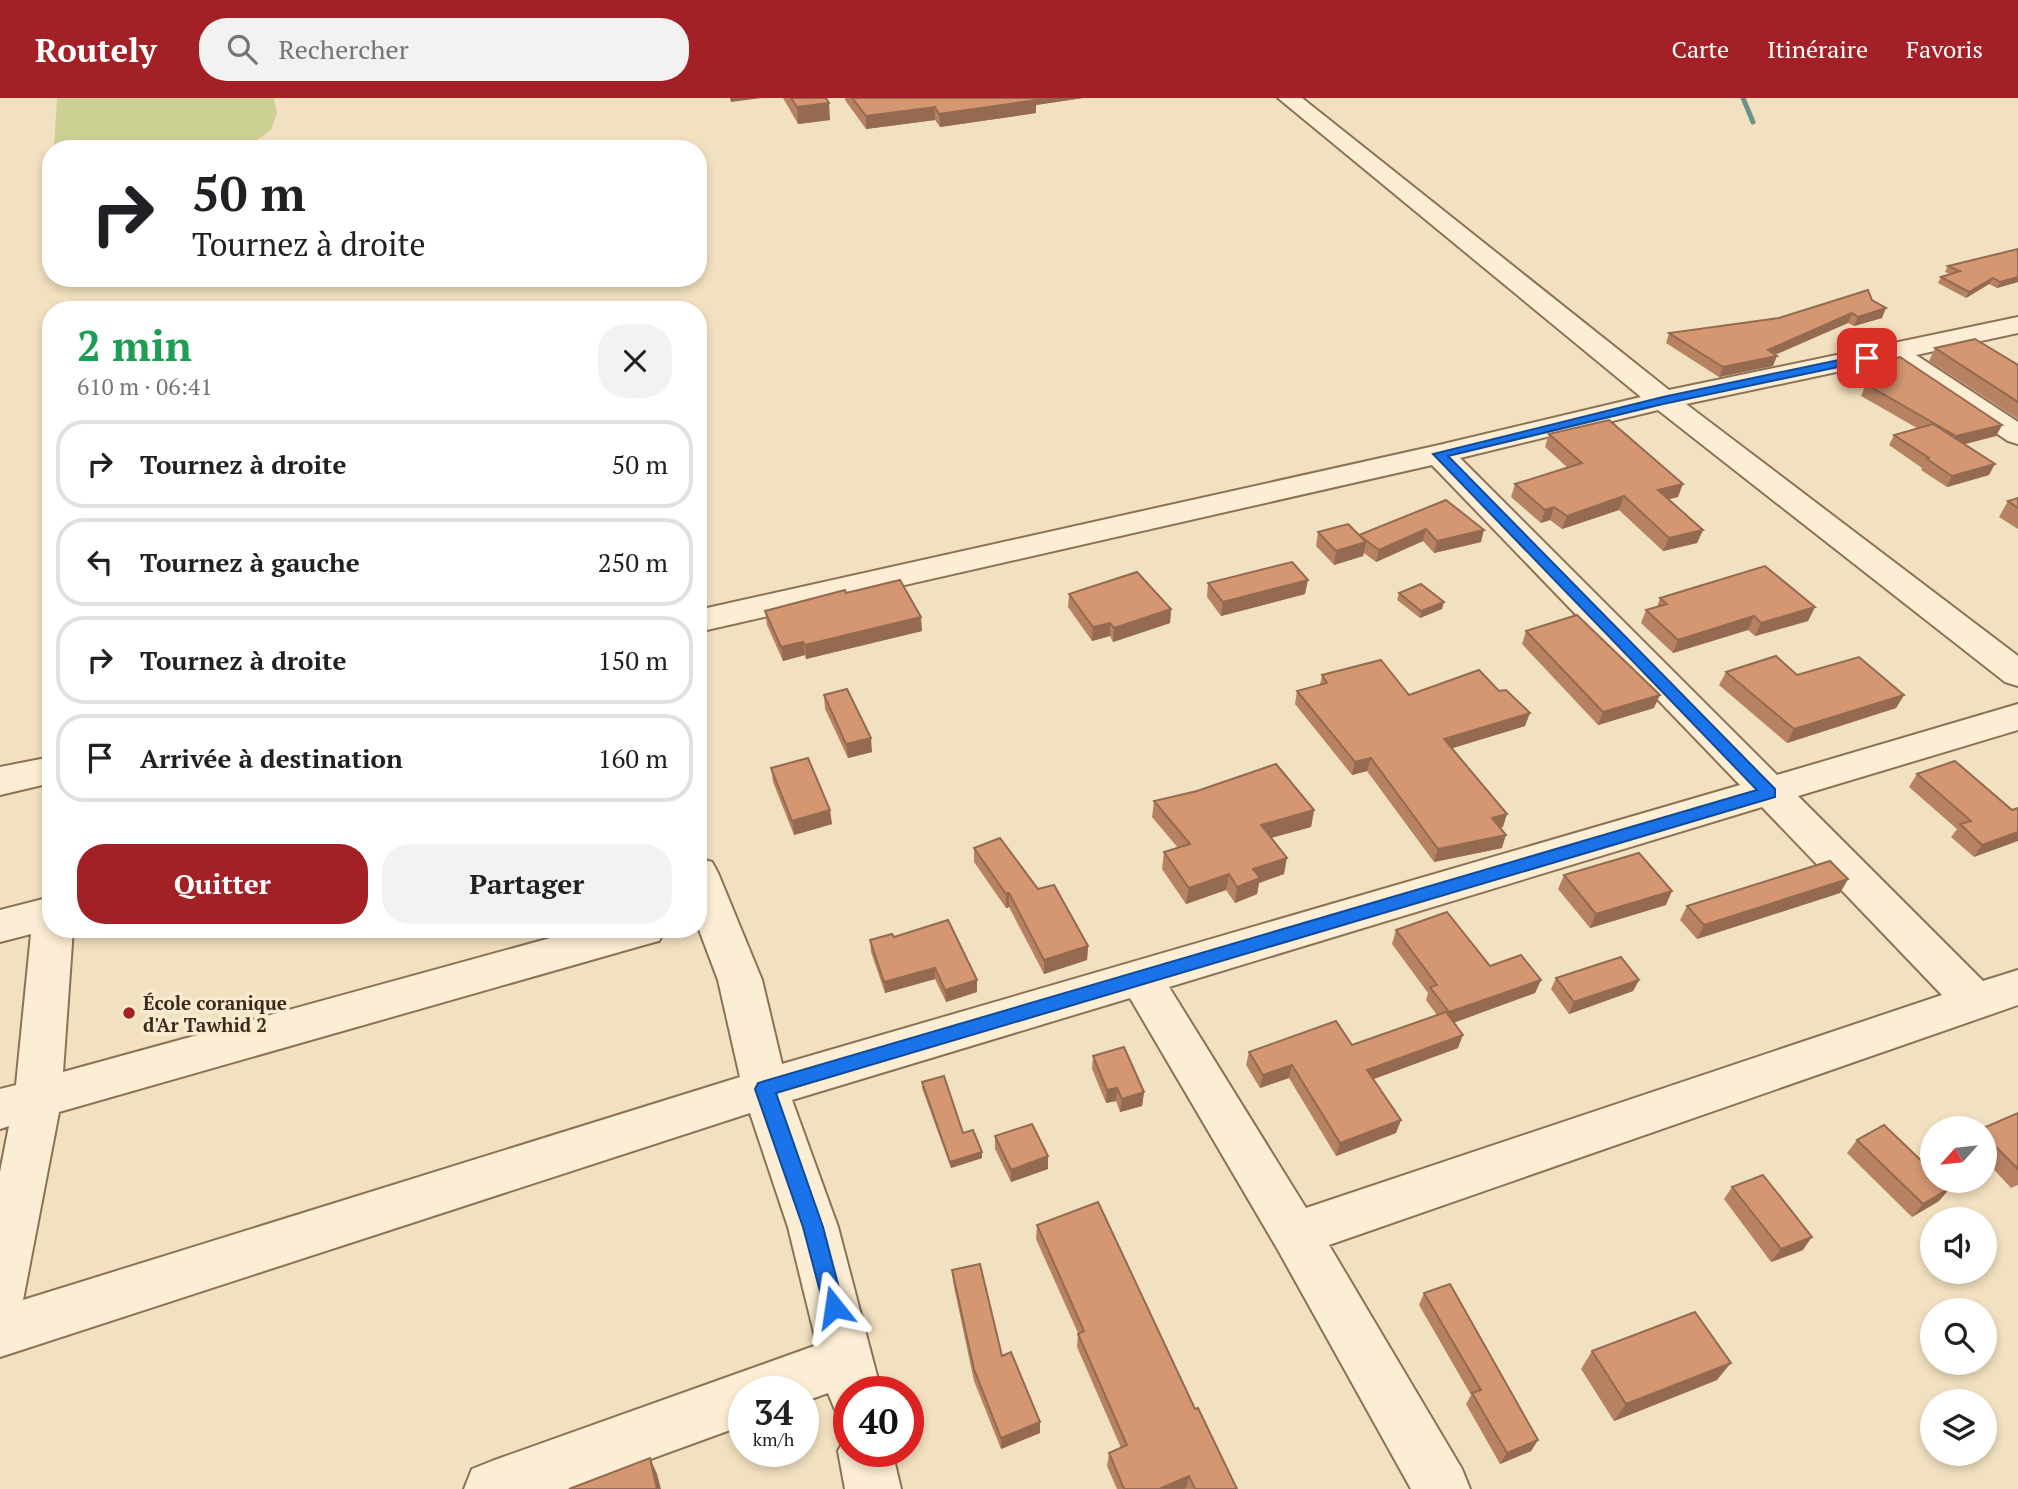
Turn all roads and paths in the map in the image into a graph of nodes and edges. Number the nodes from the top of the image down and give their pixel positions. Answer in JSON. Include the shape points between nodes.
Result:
{"nodes":[{"id":1,"x":1289,"y":98,"type":"edge"},
{"id":2,"x":2018,"y":325,"type":"edge"},
{"id":3,"x":1893,"y":352,"type":"junction"},
{"id":4,"x":1663,"y":400,"type":"junction"},
{"id":5,"x":2018,"y":435,"type":"edge"},
{"id":6,"x":1439,"y":454,"type":"junction"},
{"id":7,"x":707,"y":619,"type":"edge"},
{"id":8,"x":2018,"y":674,"type":"edge"},
{"id":9,"x":2018,"y":717,"type":"edge"},
{"id":10,"x":42,"y":772,"type":"edge"},
{"id":11,"x":0,"y":781,"type":"edge"},
{"id":12,"x":1769,"y":793,"type":"junction"},
{"id":13,"x":707,"y":906,"type":"edge"},
{"id":14,"x":42,"y":915,"type":"edge"},
{"id":15,"x":0,"y":926,"type":"edge"},
{"id":16,"x":50,"y":938,"type":"edge"},
{"id":17,"x":612,"y":938,"type":"edge"},
{"id":18,"x":1140,"y":977,"type":"junction"},
{"id":19,"x":1998,"y":995,"type":"edge"},
{"id":20,"x":765,"y":1089,"type":"junction"},
{"id":21,"x":19,"y":1104,"type":"edge"},
{"id":22,"x":1296,"y":1234,"type":"junction"},
{"id":23,"x":0,"y":1295,"type":"edge"},
{"id":24,"x":0,"y":1332,"type":"edge"},
{"id":25,"x":851,"y":1376,"type":"edge"},
{"id":26,"x":728,"y":1404,"type":"edge"},
{"id":27,"x":868,"y":1467,"type":"edge"},
{"id":28,"x":492,"y":1489,"type":"edge"},
{"id":29,"x":873,"y":1489,"type":"edge"},
{"id":30,"x":1442,"y":1489,"type":"edge"}],
"edges":[{"from":1,"to":4,"type":"street"},
{"from":2,"to":3,"type":"street"},
{"from":3,"to":4,"type":"street"},
{"from":3,"to":5,"type":"street"},
{"from":4,"to":6,"type":"street"},
{"from":4,"to":8,"type":"street"},
{"from":6,"to":7,"type":"street"},
{"from":6,"to":12,"type":"street"},
{"from":9,"to":12,"type":"street"},
{"from":10,"to":11,"type":"street"},
{"from":12,"to":18,"type":"street"},
{"from":12,"to":19,"type":"street"},
{"from":13,"to":20,"type":"street","via":[[740,980]]},
{"from":14,"to":15,"type":"street"},
{"from":16,"to":21,"type":"street"},
{"from":17,"to":21,"type":"street"},
{"from":18,"to":20,"type":"street"},
{"from":18,"to":22,"type":"street"},
{"from":19,"to":22,"type":"street"},
{"from":20,"to":24,"type":"street"},
{"from":20,"to":25,"type":"street","via":[[813,1227]]},
{"from":21,"to":23,"type":"street"},
{"from":22,"to":30,"type":"street"},
{"from":26,"to":28,"type":"street"},
{"from":27,"to":29,"type":"street"}]}
